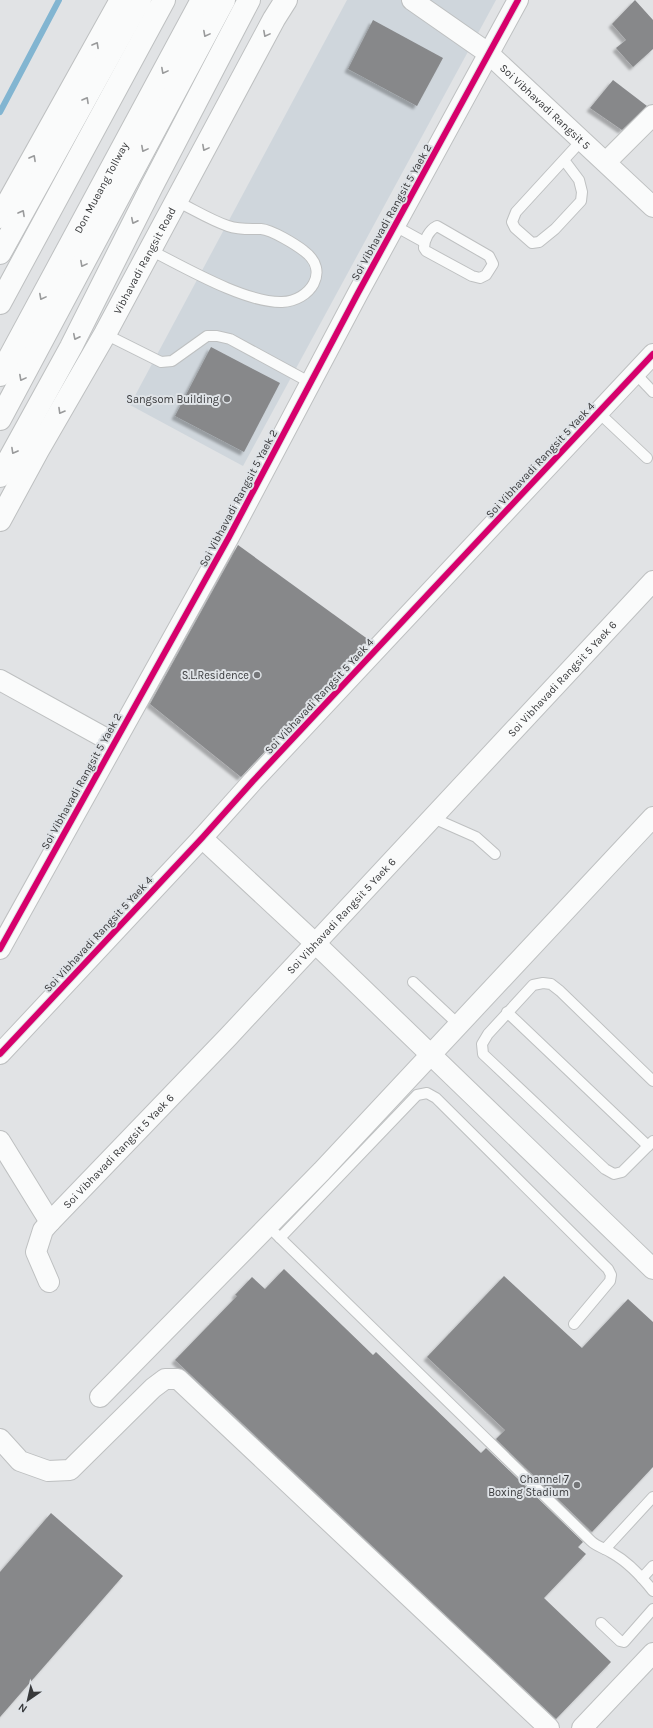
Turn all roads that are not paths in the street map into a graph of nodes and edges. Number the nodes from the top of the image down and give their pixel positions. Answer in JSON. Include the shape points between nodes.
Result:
{"nodes":[{"id":1,"x":120,"y":0,"type":"edge"},
{"id":2,"x":140,"y":0,"type":"edge"},
{"id":3,"x":157,"y":0,"type":"edge"},
{"id":4,"x":164,"y":0,"type":"edge"},
{"id":5,"x":202,"y":0,"type":"edge"},
{"id":6,"x":224,"y":0,"type":"edge"},
{"id":7,"x":249,"y":0,"type":"edge"},
{"id":8,"x":286,"y":0,"type":"edge"},
{"id":9,"x":412,"y":0,"type":"edge"},
{"id":10,"x":518,"y":0,"type":"edge"},
{"id":11,"x":488,"y":53,"type":"junction"},
{"id":12,"x":653,"y":115,"type":"edge"},
{"id":13,"x":582,"y":140,"type":"junction"},
{"id":14,"x":564,"y":160,"type":"junction"},
{"id":15,"x":606,"y":162,"type":"junction"},
{"id":16,"x":176,"y":201,"type":"junction"},
{"id":17,"x":653,"y":206,"type":"edge"},
{"id":18,"x":0,"y":217,"type":"edge"},
{"id":19,"x":395,"y":226,"type":"junction"},
{"id":20,"x":424,"y":242,"type":"junction"},
{"id":21,"x":2,"y":250,"type":"edge"},
{"id":22,"x":150,"y":250,"type":"junction"},
{"id":23,"x":0,"y":284,"type":"edge"},
{"id":24,"x":0,"y":303,"type":"edge"},
{"id":25,"x":105,"y":334,"type":"junction"},
{"id":26,"x":653,"y":354,"type":"edge"},
{"id":27,"x":635,"y":372,"type":"junction"},
{"id":28,"x":0,"y":375,"type":"edge"},
{"id":29,"x":311,"y":383,"type":"junction"},
{"id":30,"x":653,"y":392,"type":"edge"},
{"id":31,"x":598,"y":412,"type":"junction"},
{"id":32,"x":0,"y":419,"type":"edge"},
{"id":33,"x":647,"y":458,"type":"dead end"},
{"id":34,"x":0,"y":476,"type":"edge"},
{"id":35,"x":0,"y":520,"type":"edge"},
{"id":36,"x":653,"y":581,"type":"edge"},
{"id":37,"x":0,"y":680,"type":"edge"},
{"id":38,"x":114,"y":743,"type":"junction"},
{"id":39,"x":653,"y":817,"type":"edge"},
{"id":40,"x":433,"y":818,"type":"junction"},
{"id":41,"x":202,"y":838,"type":"junction"},
{"id":42,"x":495,"y":854,"type":"dead end"},
{"id":43,"x":316,"y":944,"type":"junction"},
{"id":44,"x":0,"y":949,"type":"edge"},
{"id":45,"x":413,"y":982,"type":"dead end"},
{"id":46,"x":507,"y":1012,"type":"junction"},
{"id":47,"x":459,"y":1025,"type":"junction"},
{"id":48,"x":0,"y":1054,"type":"edge"},
{"id":49,"x":430,"y":1055,"type":"junction"},
{"id":50,"x":653,"y":1081,"type":"edge"},
{"id":51,"x":0,"y":1141,"type":"edge"},
{"id":52,"x":650,"y":1143,"type":"edge"},
{"id":53,"x":50,"y":1222,"type":"junction"},
{"id":54,"x":274,"y":1233,"type":"junction"},
{"id":55,"x":653,"y":1269,"type":"edge"},
{"id":56,"x":49,"y":1282,"type":"dead end"},
{"id":57,"x":574,"y":1324,"type":"dead end"},
{"id":58,"x":100,"y":1397,"type":"dead end"},
{"id":59,"x":2,"y":1445,"type":"edge"},
{"id":60,"x":653,"y":1497,"type":"edge"},
{"id":61,"x":605,"y":1549,"type":"junction"},
{"id":62,"x":653,"y":1566,"type":"edge"},
{"id":63,"x":642,"y":1578,"type":"junction"},
{"id":64,"x":653,"y":1592,"type":"edge"},
{"id":65,"x":653,"y":1609,"type":"edge"},
{"id":66,"x":601,"y":1623,"type":"dead end"},
{"id":67,"x":653,"y":1653,"type":"edge"},
{"id":68,"x":549,"y":1728,"type":"edge"},
{"id":69,"x":582,"y":1728,"type":"edge"}],
"edges":[{"from":18,"to":1,"type":"main road","one_way":true},
{"from":21,"to":2,"type":"main road","one_way":true},
{"from":3,"to":23,"type":"main road"},
{"from":4,"to":24,"type":"main road"},
{"from":5,"to":28,"type":"main road","name":"Don Mueang Tollway","one_way":true},
{"from":6,"to":32,"type":"main road","one_way":true},
{"from":7,"to":34,"type":"main road","one_way":true,"via":[[71,347]]},
{"from":8,"to":16,"type":"main road","name":"Vibhavadi Rangsit Road","one_way":true},
{"from":9,"to":11,"type":"street","name":"Soi Vibhavadi Rangsit 5"},
{"from":10,"to":11,"type":"street","name":"Soi Vibhavadi Rangsit 5 Yaek 2"},
{"from":11,"to":13,"type":"street","name":"Soi Vibhavadi Rangsit 5"},
{"from":11,"to":19,"type":"street","name":"Soi Vibhavadi Rangsit 5 Yaek 2"},
{"from":12,"to":15,"type":"street"},
{"from":13,"to":14,"type":"lane"},
{"from":13,"to":15,"type":"street","name":"Soi Vibhavadi Rangsit 5"},
{"from":14,"to":14,"type":"lane","via":[[579,180],[581,201],[555,229],[539,242],[532,243],[514,228],[512,222],[516,212]]},
{"from":15,"to":17,"type":"street","name":"Soi Vibhavadi Rangsit 5"},
{"from":16,"to":22,"type":"main road","name":"Vibhavadi Rangsit Road"},
{"from":16,"to":22,"type":"lane","via":[[227,226],[241,230],[263,229],[306,252],[314,263],[316,275],[313,288],[304,296],[284,302],[266,302],[236,292]]},
{"from":19,"to":20,"type":"lane"},
{"from":19,"to":29,"type":"street","name":"Soi Vibhavadi Rangsit 5 Yaek 2"},
{"from":20,"to":20,"type":"lane","via":[[432,228],[437,226],[489,256],[493,264],[486,275],[480,278],[472,276],[426,251]]},
{"from":22,"to":25,"type":"main road","name":"Vibhavadi Rangsit Road"},
{"from":25,"to":29,"type":"lane","via":[[161,362],[172,361],[207,336],[230,339]]},
{"from":25,"to":35,"type":"main road","name":"Vibhavadi Rangsit Road","one_way":true},
{"from":26,"to":27,"type":"street","name":"Soi Vibhavadi Rangsit 5 Yaek 4"},
{"from":27,"to":30,"type":"lane"},
{"from":27,"to":31,"type":"street","name":"Soi Vibhavadi Rangsit 5 Yaek 4"},
{"from":29,"to":38,"type":"street","name":"Soi Vibhavadi Rangsit 5 Yaek 2"},
{"from":31,"to":33,"type":"lane"},
{"from":31,"to":41,"type":"street","name":"Soi Vibhavadi Rangsit 5 Yaek 4"},
{"from":36,"to":40,"type":"street","name":"Soi Vibhavadi Rangsit 5 Yaek 6"},
{"from":37,"to":38,"type":"street"},
{"from":38,"to":44,"type":"street","name":"Soi Vibhavadi Rangsit 5 Yaek 2"},
{"from":39,"to":47,"type":"street"},
{"from":40,"to":42,"type":"lane","via":[[476,837]]},
{"from":40,"to":43,"type":"street","name":"Soi Vibhavadi Rangsit 5 Yaek 6"},
{"from":41,"to":43,"type":"street"},
{"from":41,"to":48,"type":"street","name":"Soi Vibhavadi Rangsit 5 Yaek 4"},
{"from":43,"to":49,"type":"street"},
{"from":43,"to":53,"type":"street","name":"Soi Vibhavadi Rangsit 5 Yaek 6"},
{"from":45,"to":47,"type":"lane"},
{"from":46,"to":50,"type":"lane","via":[[533,986],[551,984]]},
{"from":46,"to":52,"type":"lane"},
{"from":46,"to":52,"type":"lane","via":[[482,1044],[483,1054],[605,1169],[614,1174],[622,1172]]},
{"from":47,"to":49,"type":"street"},
{"from":49,"to":54,"type":"street"},
{"from":49,"to":55,"type":"street"},
{"from":51,"to":53,"type":"street"},
{"from":53,"to":56,"type":"street","name":"Soi Vibhavadi Rangsit 5 Yaek 6","via":[[43,1230],[36,1252]]},
{"from":54,"to":57,"type":"lane","via":[[417,1094],[427,1093],[436,1098],[608,1269],[610,1281]]},
{"from":54,"to":58,"type":"street"},
{"from":54,"to":61,"type":"lane","via":[[595,1545]]},
{"from":59,"to":68,"type":"street","via":[[20,1461],[48,1471],[70,1470],[153,1388],[165,1379],[178,1379]]},
{"from":60,"to":61,"type":"lane"},
{"from":61,"to":63,"type":"lane","via":[[616,1555]]},
{"from":62,"to":63,"type":"lane"},
{"from":63,"to":64,"type":"lane"},
{"from":65,"to":66,"type":"lane","via":[[624,1642]]},
{"from":67,"to":69,"type":"street"}]}
